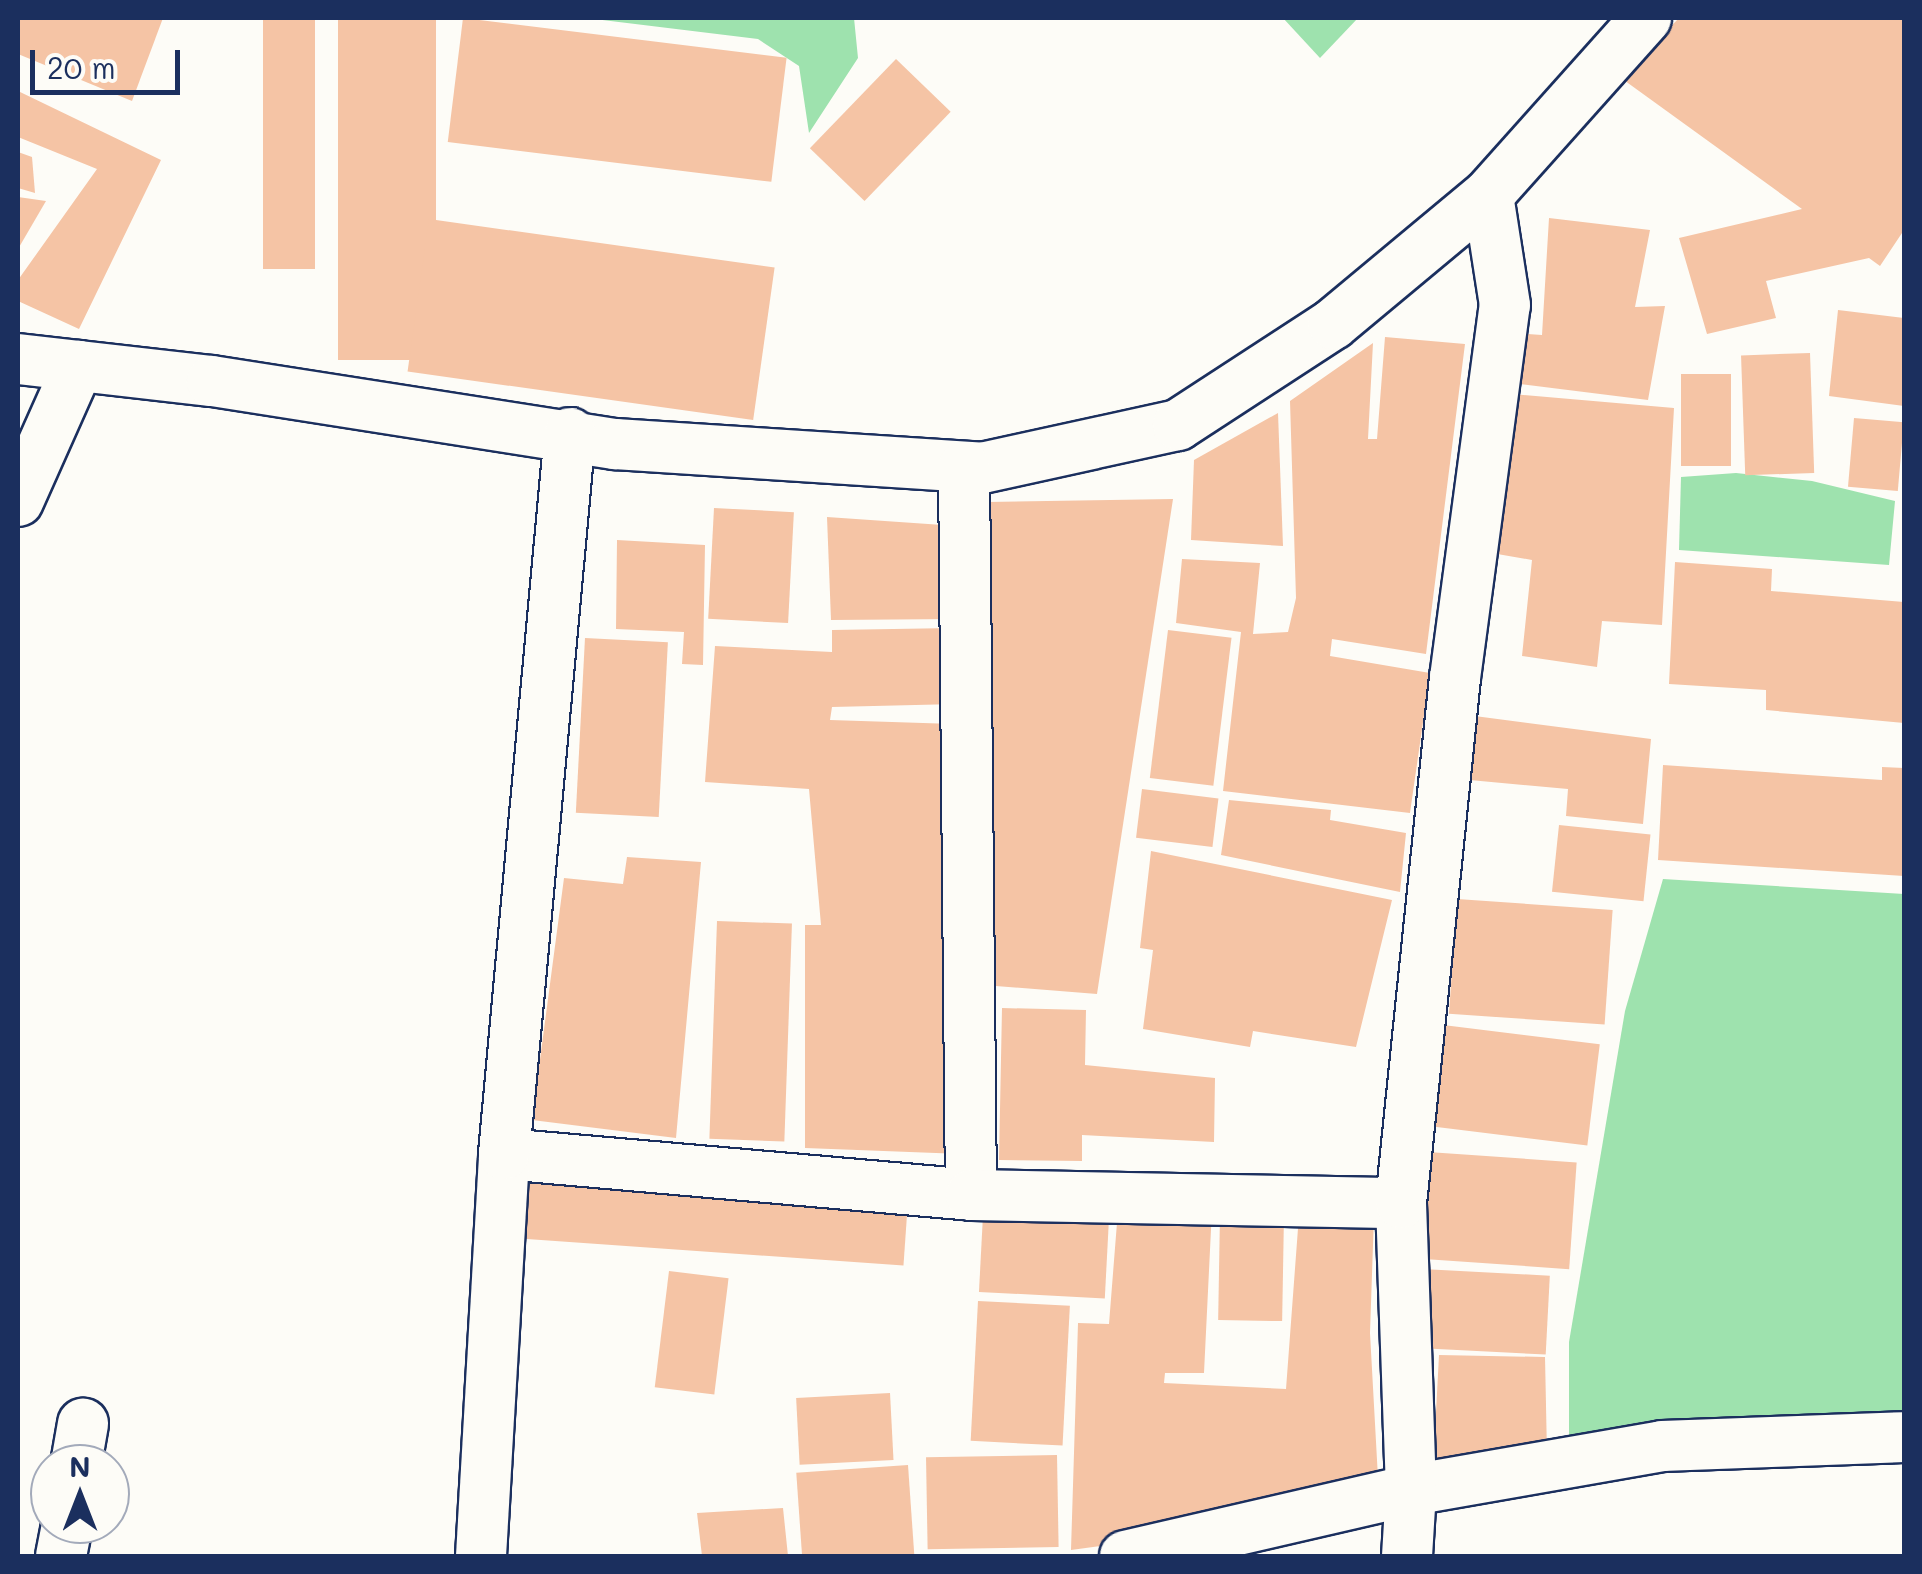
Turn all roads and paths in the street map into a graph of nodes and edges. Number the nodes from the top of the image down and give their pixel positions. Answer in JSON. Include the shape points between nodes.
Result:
{"nodes":[{"id":1,"x":1646,"y":18,"type":"edge"},
{"id":2,"x":1488,"y":195,"type":"junction"},
{"id":3,"x":18,"y":359,"type":"edge"},
{"id":4,"x":78,"y":366,"type":"junction"},
{"id":5,"x":570,"y":433,"type":"junction"},
{"id":6,"x":964,"y":467,"type":"junction"},
{"id":7,"x":18,"y":501,"type":"edge"},
{"id":8,"x":504,"y":1154,"type":"junction"},
{"id":9,"x":971,"y":1195,"type":"junction"},
{"id":10,"x":1401,"y":1203,"type":"junction"},
{"id":11,"x":1904,"y":1437,"type":"edge"},
{"id":12,"x":1411,"y":1490,"type":"junction"},
{"id":13,"x":481,"y":1556,"type":"edge"},
{"id":14,"x":1125,"y":1556,"type":"edge"},
{"id":15,"x":1407,"y":1556,"type":"edge"}],
"edges":[{"from":1,"to":2,"type":"street"},
{"from":2,"to":6,"type":"street","via":[[1333,324],[1178,424]]},
{"from":2,"to":10,"type":"street","via":[[1504,305],[1456,678]]},
{"from":3,"to":4,"type":"street"},
{"from":4,"to":5,"type":"street"},
{"from":4,"to":7,"type":"street"},
{"from":5,"to":6,"type":"street","via":[[615,444]]},
{"from":5,"to":8,"type":"street"},
{"from":6,"to":9,"type":"street"},
{"from":8,"to":9,"type":"street"},
{"from":8,"to":13,"type":"street"},
{"from":9,"to":10,"type":"street"},
{"from":10,"to":12,"type":"street"},
{"from":11,"to":12,"type":"street","via":[[1662,1446]]},
{"from":12,"to":14,"type":"street"},
{"from":12,"to":15,"type":"street"}]}
